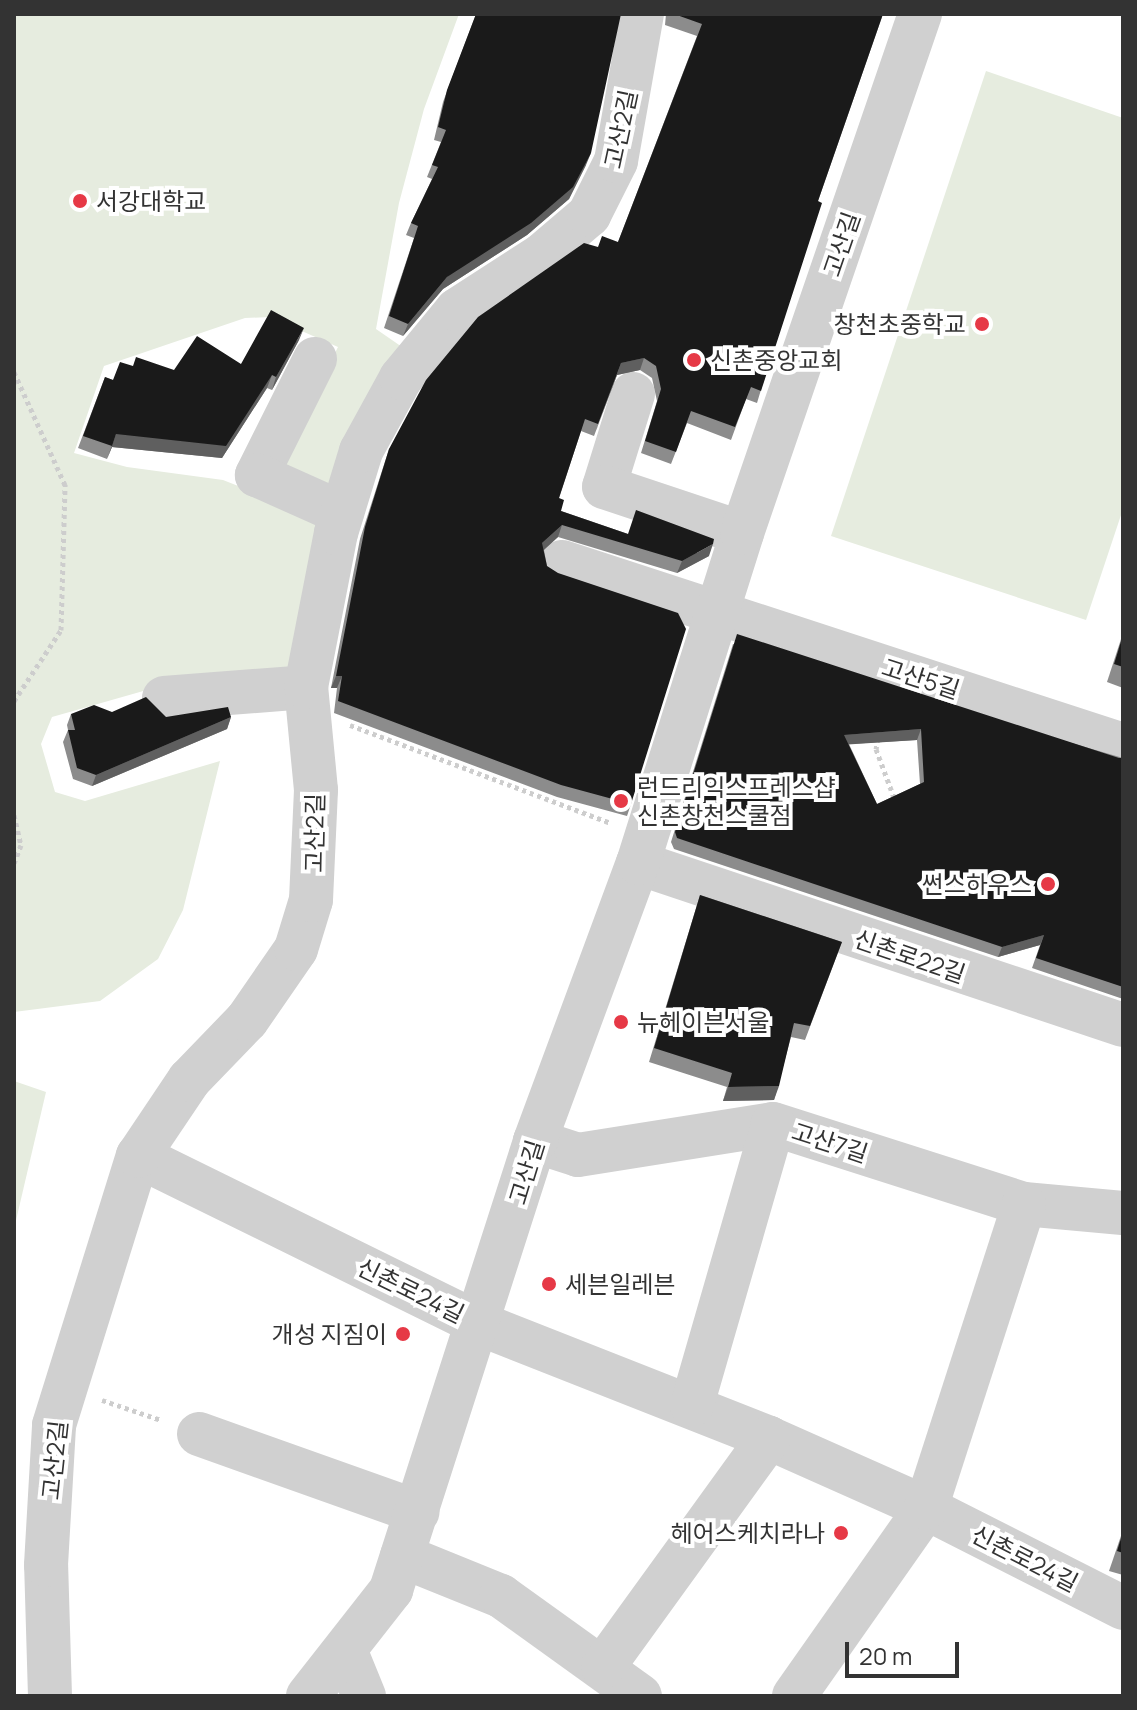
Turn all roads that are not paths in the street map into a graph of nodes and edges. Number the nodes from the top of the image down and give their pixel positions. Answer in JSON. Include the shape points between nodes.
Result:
{"nodes":[{"id":1,"x":642,"y":14,"type":"edge"},
{"id":2,"x":920,"y":14,"type":"edge"},
{"id":3,"x":315,"y":359,"type":"dead end"},
{"id":4,"x":633,"y":394,"type":"dead end"},
{"id":5,"x":342,"y":513,"type":"junction"},
{"id":6,"x":742,"y":533,"type":"junction"},
{"id":7,"x":562,"y":562,"type":"dead end"},
{"id":8,"x":719,"y":611,"type":"junction"},
{"id":9,"x":164,"y":698,"type":"dead end"},
{"id":10,"x":307,"y":698,"type":"junction"},
{"id":11,"x":1123,"y":745,"type":"edge"},
{"id":12,"x":642,"y":849,"type":"junction"},
{"id":13,"x":1123,"y":1025,"type":"edge"},
{"id":14,"x":773,"y":1124,"type":"junction"},
{"id":15,"x":535,"y":1141,"type":"junction"},
{"id":16,"x":138,"y":1156,"type":"junction"},
{"id":17,"x":1024,"y":1204,"type":"junction"},
{"id":18,"x":1123,"y":1213,"type":"edge"},
{"id":19,"x":480,"y":1324,"type":"junction"},
{"id":20,"x":692,"y":1405,"type":"junction"},
{"id":21,"x":199,"y":1434,"type":"road end"},
{"id":22,"x":769,"y":1438,"type":"junction"},
{"id":23,"x":926,"y":1508,"type":"junction"},
{"id":24,"x":418,"y":1512,"type":"junction"},
{"id":25,"x":402,"y":1556,"type":"junction"},
{"id":26,"x":1123,"y":1608,"type":"edge"},
{"id":27,"x":346,"y":1652,"type":"junction"},
{"id":28,"x":603,"y":1667,"type":"junction"},
{"id":29,"x":50,"y":1696,"type":"edge"},
{"id":30,"x":308,"y":1696,"type":"edge"},
{"id":31,"x":364,"y":1696,"type":"edge"},
{"id":32,"x":640,"y":1696,"type":"edge"},
{"id":33,"x":794,"y":1696,"type":"edge"}],
"edges":[{"from":1,"to":5,"type":"street","name":"고산2길","via":[[616,161],[606,189],[569,235],[457,310],[426,346],[379,414]]},
{"from":2,"to":6,"type":"street","name":"고산길"},
{"from":3,"to":5,"type":"street","via":[[257,475]]},
{"from":4,"to":6,"type":"street","via":[[604,487]]},
{"from":5,"to":10,"type":"street","name":"고산2길"},
{"from":6,"to":8,"type":"street","name":"고산길"},
{"from":7,"to":8,"type":"street"},
{"from":8,"to":11,"type":"street","name":"고산5길"},
{"from":8,"to":12,"type":"street","name":"고산길"},
{"from":9,"to":10,"type":"street"},
{"from":10,"to":16,"type":"street","name":"고산2길","via":[[317,830],[311,900],[296,949],[247,1020],[189,1080]]},
{"from":12,"to":13,"type":"street","name":"신촌로22길"},
{"from":12,"to":15,"type":"street","name":"고산길"},
{"from":14,"to":15,"type":"street","name":"고산7길","via":[[578,1155]]},
{"from":14,"to":17,"type":"street","name":"고산7길"},
{"from":14,"to":20,"type":"street"},
{"from":15,"to":19,"type":"street","name":"고산길"},
{"from":16,"to":19,"type":"street","name":"신촌로24길"},
{"from":16,"to":29,"type":"street","name":"고산2길","via":[[54,1425],[46,1565]]},
{"from":17,"to":18,"type":"street","name":"고산7길"},
{"from":17,"to":23,"type":"street"},
{"from":19,"to":20,"type":"street","name":"신촌로24길"},
{"from":19,"to":24,"type":"street","name":"고산길"},
{"from":20,"to":22,"type":"street","name":"신촌로24길"},
{"from":21,"to":24,"type":"street"},
{"from":22,"to":23,"type":"street","name":"신촌로24길"},
{"from":22,"to":28,"type":"street"},
{"from":23,"to":26,"type":"street","name":"신촌로24길"},
{"from":23,"to":33,"type":"street"},
{"from":24,"to":25,"type":"street","name":"고산길"},
{"from":25,"to":27,"type":"street","name":"고산길","via":[[391,1590]]},
{"from":25,"to":28,"type":"street","via":[[501,1596]]},
{"from":27,"to":30,"type":"street","name":"고산길"},
{"from":27,"to":31,"type":"street"},
{"from":28,"to":32,"type":"street"}]}
